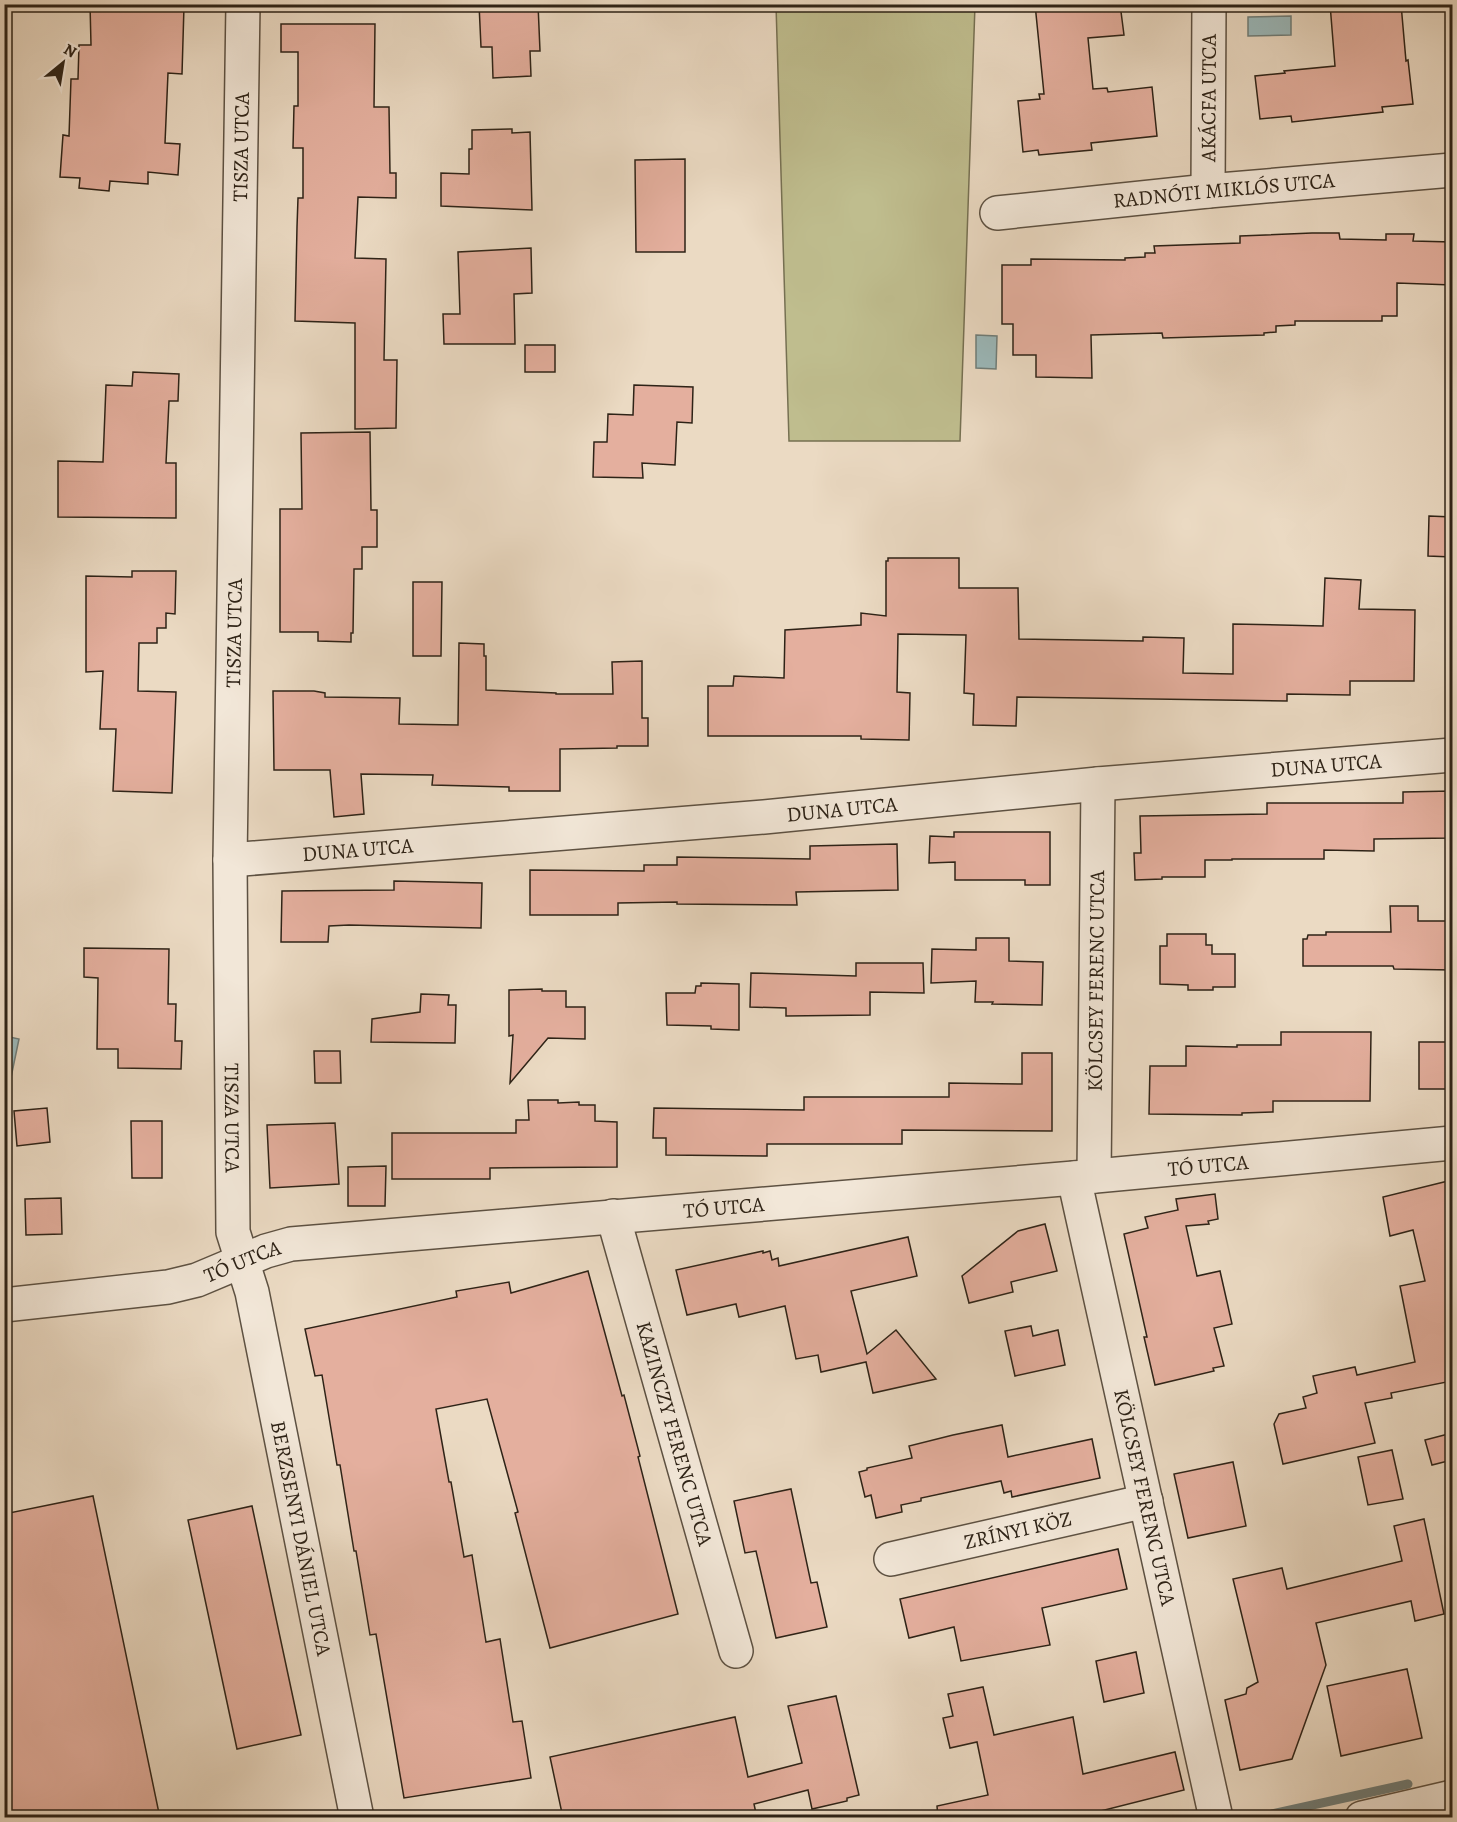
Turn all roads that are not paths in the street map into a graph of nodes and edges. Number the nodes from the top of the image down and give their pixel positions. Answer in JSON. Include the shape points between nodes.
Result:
{"nodes":[{"id":1,"x":243,"y":4,"type":"edge"},
{"id":2,"x":1209,"y":4,"type":"edge"},
{"id":3,"x":1452,"y":170,"type":"edge"},
{"id":4,"x":1208,"y":191,"type":"junction"},
{"id":5,"x":997,"y":213,"type":"dead end"},
{"id":6,"x":1452,"y":755,"type":"edge"},
{"id":7,"x":1098,"y":784,"type":"junction"},
{"id":8,"x":230,"y":860,"type":"junction"},
{"id":9,"x":1452,"y":1143,"type":"edge"},
{"id":10,"x":1084,"y":1177,"type":"junction"},
{"id":11,"x":613,"y":1216,"type":"junction"},
{"id":12,"x":242,"y":1260,"type":"junction"},
{"id":13,"x":4,"y":1305,"type":"edge"},
{"id":14,"x":1146,"y":1501,"type":"junction"},
{"id":15,"x":891,"y":1559,"type":"dead end"},
{"id":16,"x":736,"y":1651,"type":"dead end"},
{"id":17,"x":1452,"y":1797,"type":"edge"},
{"id":18,"x":357,"y":1818,"type":"edge"},
{"id":19,"x":1216,"y":1818,"type":"edge"},
{"id":20,"x":1362,"y":1818,"type":"edge"}],
"edges":[{"from":1,"to":8,"type":"street","name":"TISZA UTCA"},
{"from":2,"to":4,"type":"street","name":"AKÁCFA UTCA"},
{"from":3,"to":4,"type":"street","name":"RADNÓTI MIKLÓS UTCA"},
{"from":4,"to":5,"type":"street","name":"RADNÓTI MIKLÓS UTCA"},
{"from":6,"to":7,"type":"street","name":"DUNA UTCA"},
{"from":7,"to":8,"type":"street","name":"DUNA UTCA","via":[[764,817]]},
{"from":7,"to":10,"type":"street","name":"KÖLCSEY FERENC UTCA"},
{"from":8,"to":12,"type":"street","name":"TISZA UTCA","via":[[233,1232]]},
{"from":9,"to":10,"type":"street","name":"TÓ UTCA"},
{"from":10,"to":11,"type":"street","name":"TÓ UTCA"},
{"from":10,"to":14,"type":"street","name":"KÖLCSEY FERENC UTCA"},
{"from":11,"to":12,"type":"street","name":"TÓ UTCA","via":[[291,1244]]},
{"from":11,"to":16,"type":"street","name":"KAZINCZY FERENC UTCA"},
{"from":12,"to":13,"type":"street","name":"TÓ UTCA","via":[[197,1280],[168,1287]]},
{"from":12,"to":18,"type":"street","name":"BERZSENYI DÁNIEL UTCA","via":[[252,1292]]},
{"from":14,"to":15,"type":"street","name":"ZRÍNYI KÖZ"},
{"from":14,"to":19,"type":"street","name":"KÖLCSEY FERENC UTCA"},
{"from":17,"to":20,"type":"street"}]}
